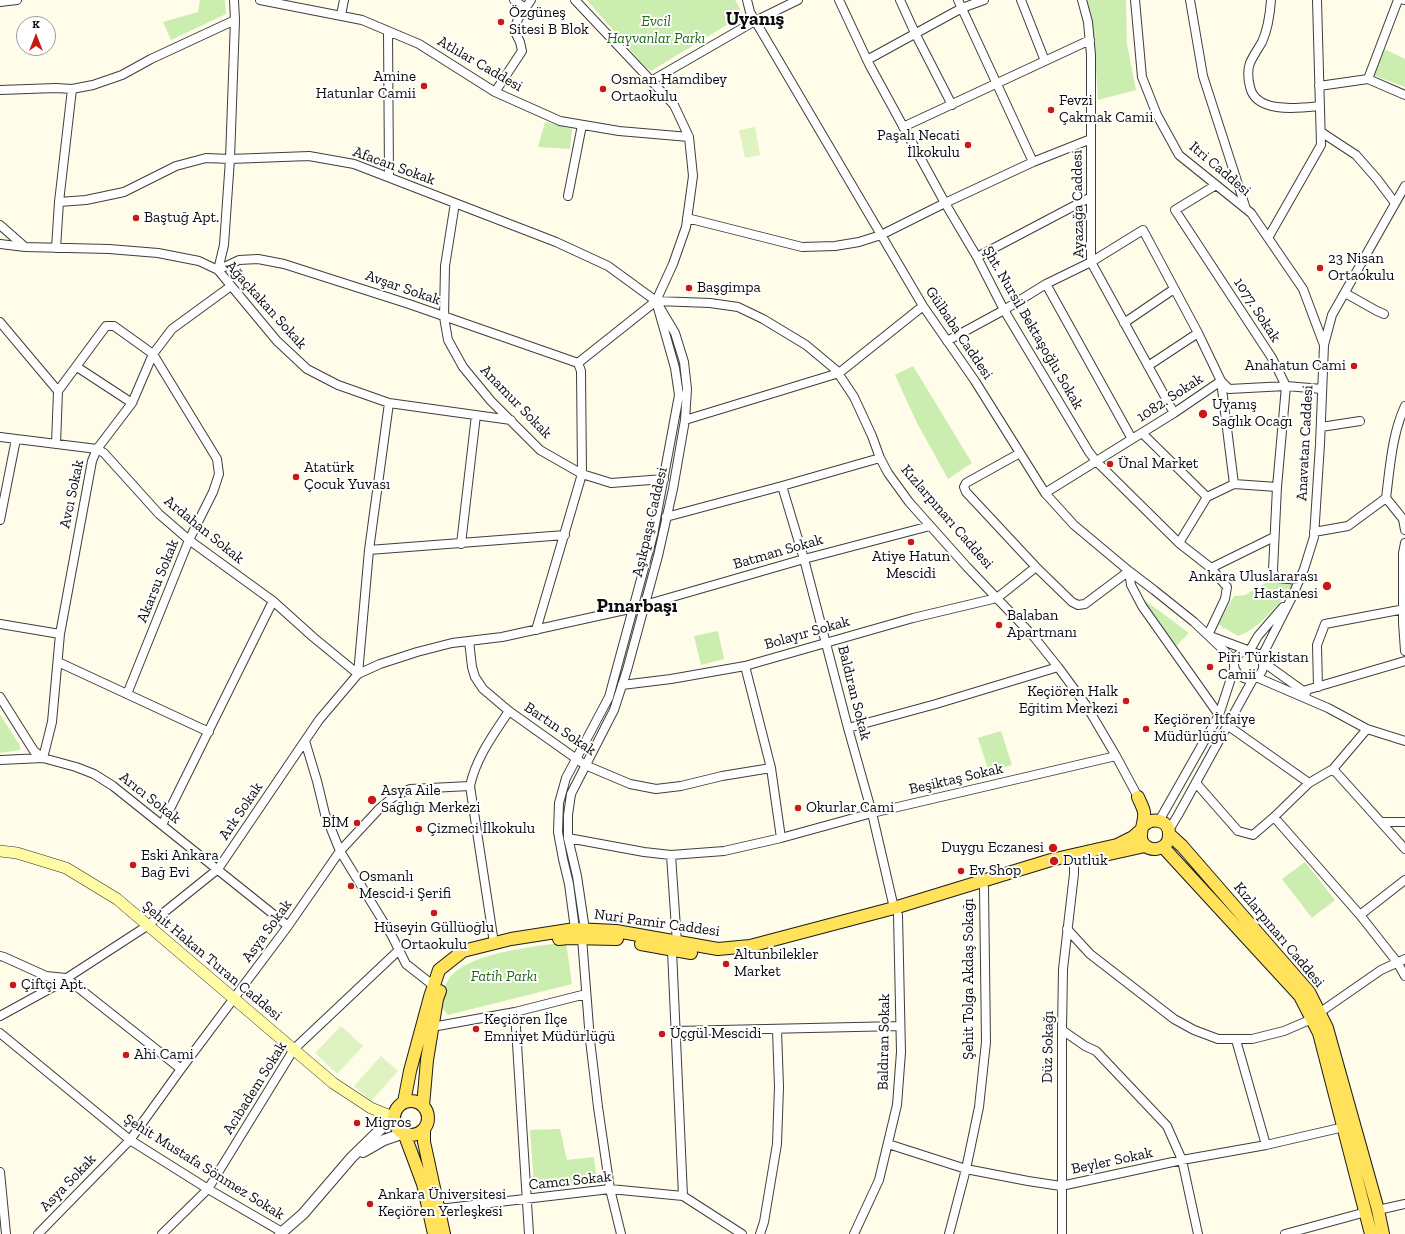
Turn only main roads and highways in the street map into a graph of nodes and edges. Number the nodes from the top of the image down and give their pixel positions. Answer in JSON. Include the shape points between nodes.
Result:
{"nodes":[{"id":1,"x":1158,"y":821,"type":"junction"},
{"id":2,"x":1142,"y":828,"type":"junction"},
{"id":3,"x":1169,"y":832,"type":"junction"},
{"id":4,"x":1145,"y":846,"type":"junction"},
{"id":5,"x":1163,"y":847,"type":"junction"},
{"id":6,"x":0,"y":851,"type":"edge"},
{"id":7,"x":896,"y":911,"type":"junction"},
{"id":8,"x":581,"y":932,"type":"junction"},
{"id":9,"x":1316,"y":1016,"type":"junction"},
{"id":10,"x":404,"y":1102,"type":"junction"},
{"id":11,"x":423,"y":1106,"type":"junction"},
{"id":12,"x":393,"y":1117,"type":"junction"},
{"id":13,"x":424,"y":1129,"type":"junction"},
{"id":14,"x":404,"y":1133,"type":"junction"},
{"id":15,"x":1372,"y":1211,"type":"junction"},
{"id":16,"x":434,"y":1234,"type":"edge"},
{"id":17,"x":444,"y":1234,"type":"edge"},
{"id":18,"x":1372,"y":1234,"type":"edge"},
{"id":19,"x":1383,"y":1234,"type":"edge"}],
"edges":[{"from":1,"to":2,"type":"main road","via":[[1146,823]]},
{"from":1,"to":2,"type":"main road","via":[[1138,798],[1144,812]]},
{"from":1,"to":3,"type":"main road","via":[[1163,823]]},
{"from":2,"to":4,"type":"main road","via":[[1140,838]]},
{"from":2,"to":7,"type":"main road","name":"Nuri Pamir Caddesi","via":[[1133,837],[1117,845],[1051,860]]},
{"from":3,"to":5,"type":"main road","via":[[1169,839]]},
{"from":3,"to":9,"type":"main road","name":"Kızlarpınarı Caddesi","via":[[1309,992]]},
{"from":4,"to":5,"type":"main road","via":[[1156,850]]},
{"from":4,"to":7,"type":"main road","name":"Nuri Pamir Caddesi","via":[[1074,861]]},
{"from":5,"to":9,"type":"main road","name":"Kızlarpınarı Caddesi"},
{"from":6,"to":12,"type":"main road","name":"Şehit Hakan Turan Caddesi","via":[[17,853],[66,868],[117,899],[333,1084],[371,1108]]},
{"from":7,"to":8,"type":"main road","name":"Nuri Pamir Caddesi","via":[[750,946],[718,949],[674,946],[616,931]]},
{"from":8,"to":10,"type":"main road","name":"Nuri Pamir Caddesi","via":[[511,939],[463,951],[439,970],[410,1071]]},
{"from":8,"to":11,"type":"main road","name":"Nuri Pamir Caddesi","via":[[568,938],[512,947],[467,958],[446,975],[437,999],[432,1027]]},
{"from":9,"to":15,"type":"main road","name":"Kızlarpınarı Caddesi","via":[[1344,1127]]},
{"from":9,"to":15,"type":"main road","name":"Kızlarpınarı Caddesi","via":[[1327,1028]]},
{"from":10,"to":11,"type":"main road","via":[[414,1101]]},
{"from":10,"to":12,"type":"main road","via":[[396,1108]]},
{"from":11,"to":13,"type":"main road","via":[[428,1120]]},
{"from":12,"to":14,"type":"main road","via":[[396,1127]]},
{"from":13,"to":14,"type":"main road","via":[[414,1135]]},
{"from":13,"to":17,"type":"main road","via":[[424,1142]]},
{"from":14,"to":16,"type":"main road","via":[[424,1184]]},
{"from":15,"to":18,"type":"main road","name":"Kızlarpınarı Caddesi"},
{"from":15,"to":19,"type":"main road","name":"Kızlarpınarı Caddesi"}]}
